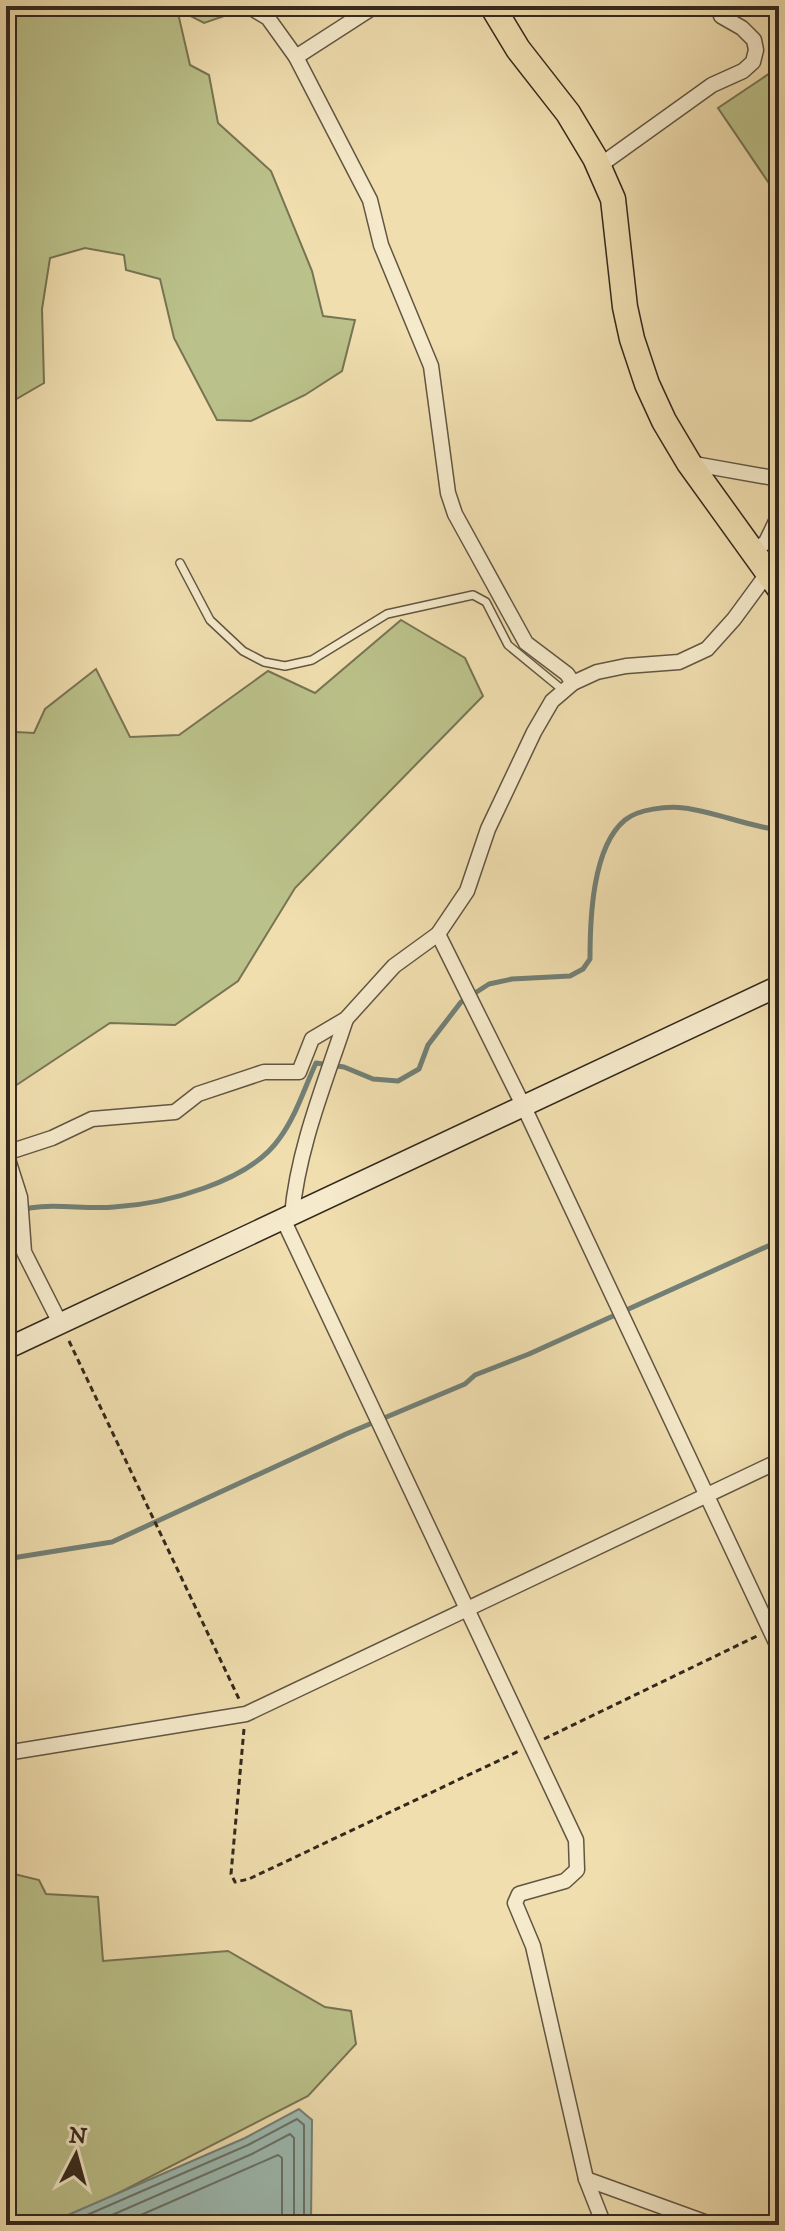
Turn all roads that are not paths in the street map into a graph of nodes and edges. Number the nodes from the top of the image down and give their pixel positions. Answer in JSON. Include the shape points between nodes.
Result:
{"nodes":[{"id":1,"x":248,"y":6,"type":"edge"},
{"id":2,"x":375,"y":6,"type":"edge"},
{"id":3,"x":492,"y":6,"type":"edge"},
{"id":4,"x":721,"y":16,"type":"dead end"},
{"id":5,"x":296,"y":57,"type":"junction"},
{"id":6,"x":599,"y":166,"type":"junction"},
{"id":7,"x":689,"y":463,"type":"junction"},
{"id":8,"x":779,"y":479,"type":"edge"},
{"id":9,"x":779,"y":515,"type":"edge"},
{"id":10,"x":752,"y":553,"type":"junction"},
{"id":11,"x":180,"y":563,"type":"dead end"},
{"id":12,"x":773,"y":581,"type":"edge"},
{"id":13,"x":568,"y":687,"type":"junction"},
{"id":14,"x":438,"y":934,"type":"junction"},
{"id":15,"x":779,"y":986,"type":"edge"},
{"id":16,"x":346,"y":1019,"type":"junction"},
{"id":17,"x":523,"y":1105,"type":"junction"},
{"id":18,"x":287,"y":1217,"type":"junction"},
{"id":19,"x":60,"y":1323,"type":"junction"},
{"id":20,"x":6,"y":1349,"type":"edge"},
{"id":21,"x":779,"y":1461,"type":"edge"},
{"id":22,"x":707,"y":1495,"type":"junction"},
{"id":23,"x":465,"y":1609,"type":"junction"},
{"id":24,"x":779,"y":1649,"type":"edge"},
{"id":25,"x":6,"y":1753,"type":"edge"},
{"id":26,"x":586,"y":2179,"type":"junction"},
{"id":27,"x":604,"y":2225,"type":"edge"},
{"id":28,"x":713,"y":2225,"type":"edge"}],
"edges":[{"from":1,"to":5,"type":"street","via":[[268,18]]},
{"from":2,"to":5,"type":"street"},
{"from":3,"to":6,"type":"main road"},
{"from":4,"to":6,"type":"street","via":[[754,40],[753,62]]},
{"from":5,"to":13,"type":"street","via":[[370,200],[381,245],[431,366],[455,514],[526,643],[567,674]]},
{"from":6,"to":7,"type":"main road","via":[[613,199],[632,339],[664,421]]},
{"from":7,"to":8,"type":"street"},
{"from":7,"to":10,"type":"main road"},
{"from":9,"to":10,"type":"street","via":[[766,542]]},
{"from":10,"to":12,"type":"main road"},
{"from":11,"to":13,"type":"lane","via":[[210,620],[243,651],[264,662],[285,666],[312,660],[387,614],[473,595],[486,602],[508,645]]},
{"from":12,"to":13,"type":"street","via":[[707,649],[679,662],[597,672]]},
{"from":13,"to":14,"type":"street","via":[[552,701],[534,732],[488,829],[467,891]]},
{"from":14,"to":16,"type":"street","via":[[394,966]]},
{"from":14,"to":17,"type":"street"},
{"from":15,"to":17,"type":"street"},
{"from":16,"to":18,"type":"street"},
{"from":16,"to":19,"type":"street","via":[[312,1039],[299,1072],[251,1076],[198,1094],[175,1112],[92,1119],[6,1153],[20,1197],[24,1252]]},
{"from":17,"to":18,"type":"street"},
{"from":17,"to":22,"type":"street"},
{"from":18,"to":19,"type":"street"},
{"from":18,"to":23,"type":"street"},
{"from":19,"to":20,"type":"street"},
{"from":21,"to":22,"type":"street"},
{"from":22,"to":23,"type":"street"},
{"from":22,"to":24,"type":"street"},
{"from":23,"to":25,"type":"street","via":[[246,1714]]},
{"from":23,"to":26,"type":"street","via":[[576,1840],[577,1870],[565,1881],[519,1894],[515,1903],[533,1946]]},
{"from":26,"to":27,"type":"street"},
{"from":26,"to":28,"type":"street"}]}
